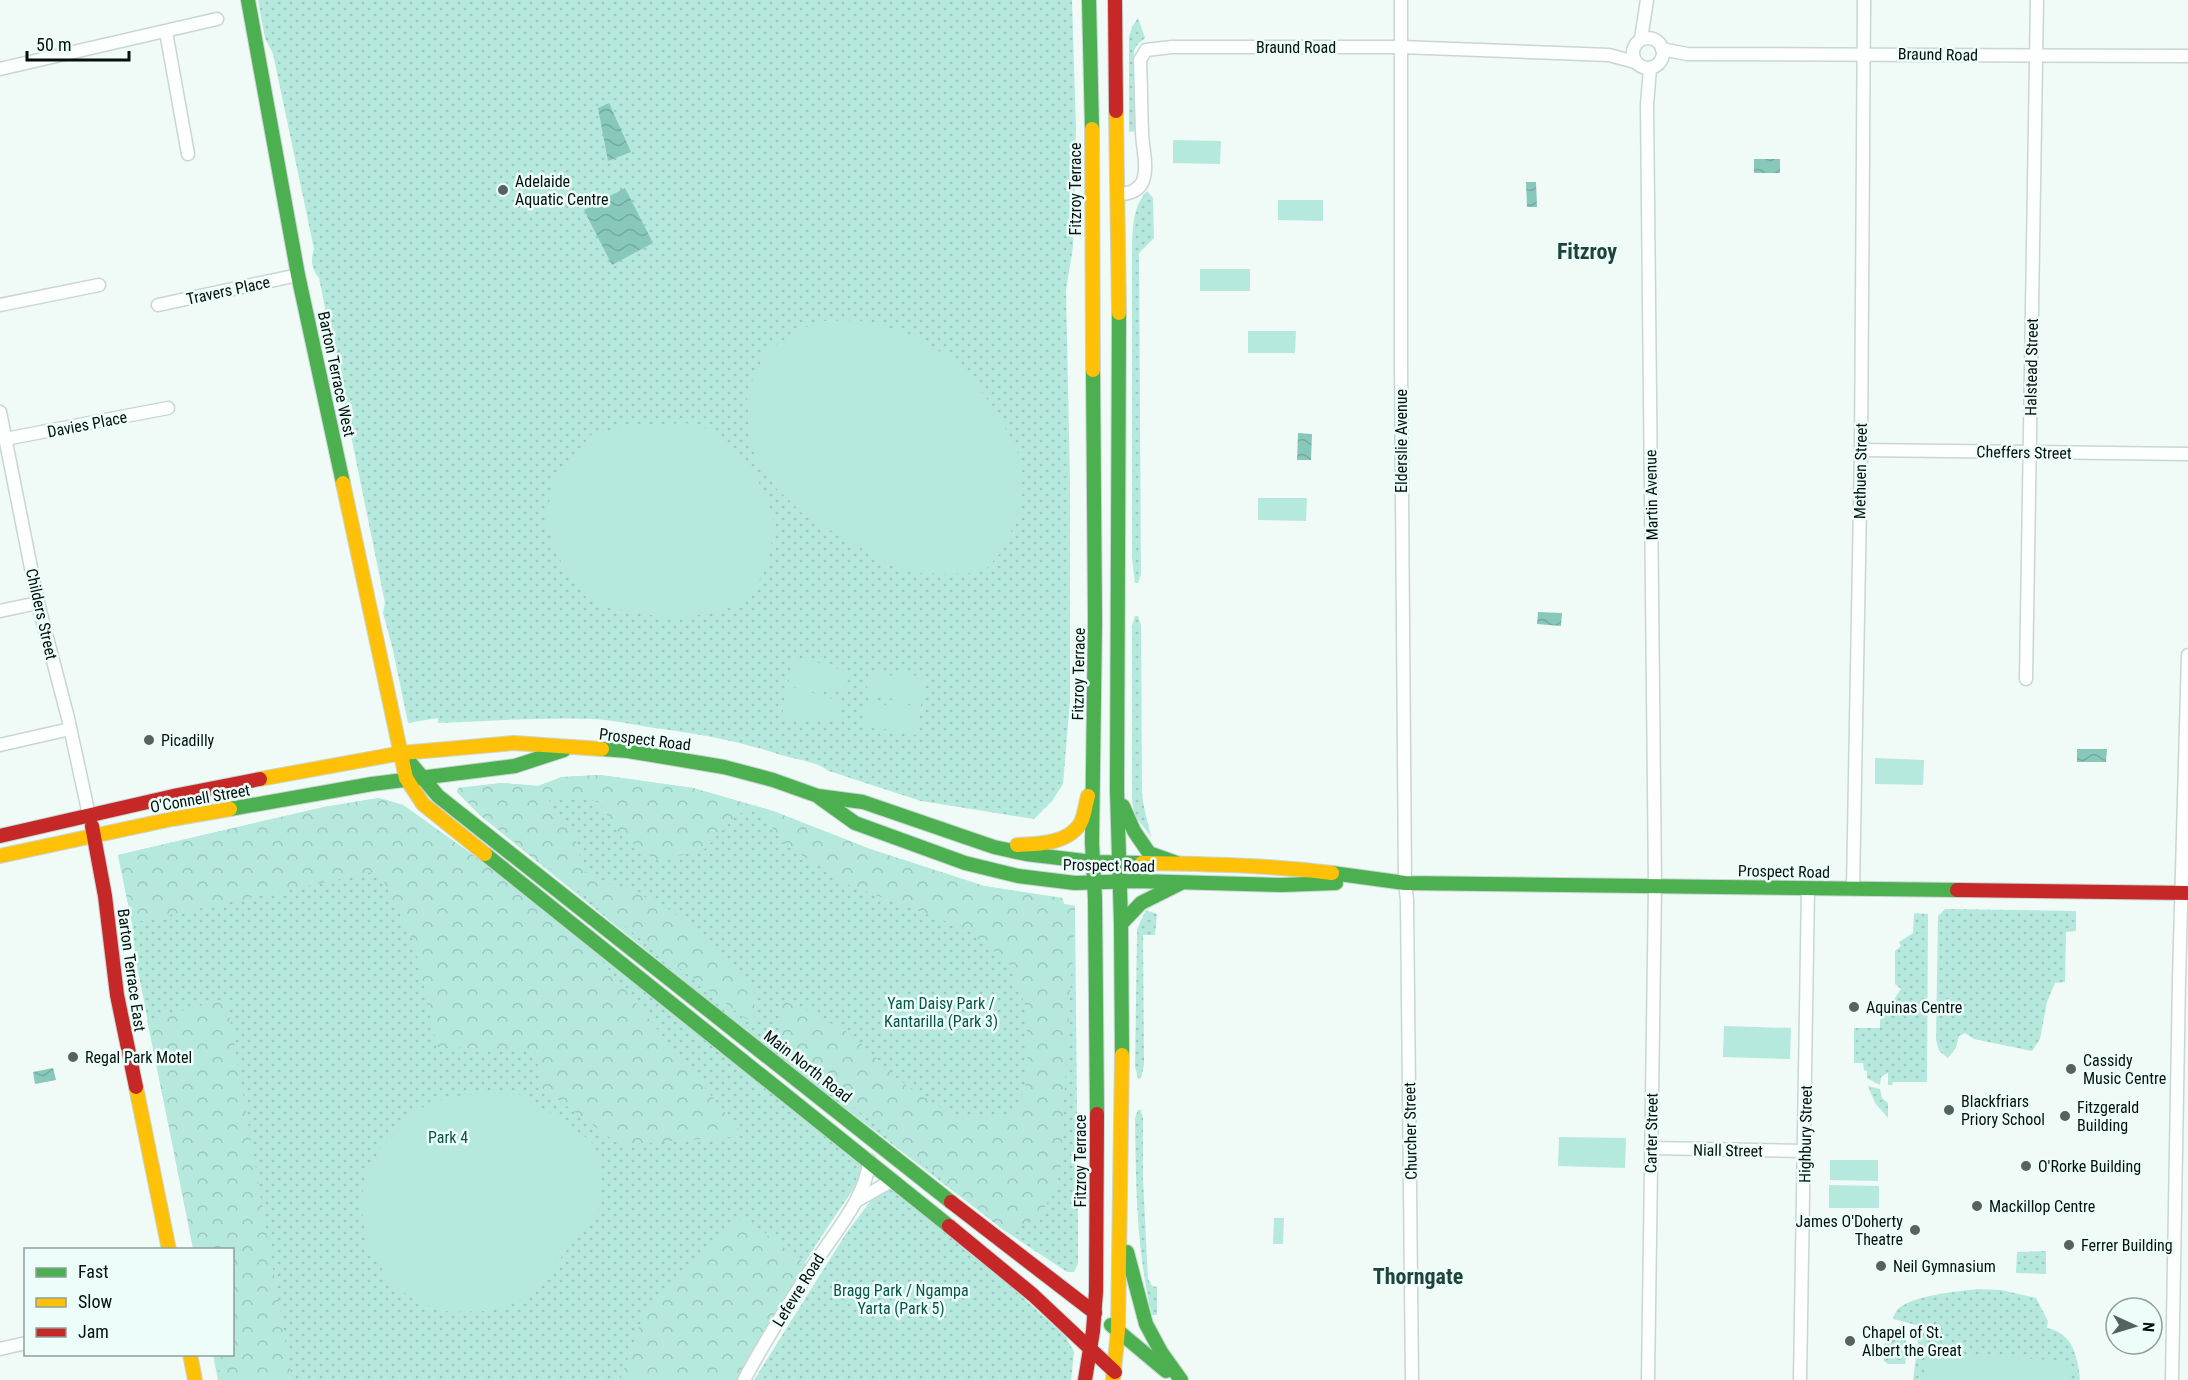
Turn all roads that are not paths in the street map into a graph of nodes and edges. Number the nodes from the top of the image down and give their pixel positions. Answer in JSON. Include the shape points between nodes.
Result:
{"nodes":[{"id":1,"x":248,"y":0,"type":"edge"},
{"id":2,"x":1089,"y":0,"type":"edge"},
{"id":3,"x":1401,"y":0,"type":"edge"},
{"id":4,"x":1864,"y":0,"type":"edge"},
{"id":5,"x":2037,"y":0,"type":"edge"},
{"id":6,"x":1647,"y":2,"type":"edge"},
{"id":7,"x":1116,"y":4,"type":"edge"},
{"id":8,"x":217,"y":19,"type":"dead end"},
{"id":9,"x":166,"y":32,"type":"junction"},
{"id":10,"x":1638,"y":42,"type":"junction"},
{"id":11,"x":1659,"y":44,"type":"junction"},
{"id":12,"x":1401,"y":48,"type":"junction"},
{"id":13,"x":1687,"y":54,"type":"junction"},
{"id":14,"x":1863,"y":54,"type":"junction"},
{"id":15,"x":1609,"y":55,"type":"junction"},
{"id":16,"x":2036,"y":55,"type":"junction"},
{"id":17,"x":2188,"y":56,"type":"edge"},
{"id":18,"x":1646,"y":65,"type":"junction"},
{"id":19,"x":0,"y":69,"type":"edge"},
{"id":20,"x":1092,"y":128,"type":"junction"},
{"id":21,"x":188,"y":154,"type":"dead end"},
{"id":22,"x":1118,"y":194,"type":"junction"},
{"id":23,"x":298,"y":275,"type":"junction"},
{"id":24,"x":99,"y":285,"type":"dead end"},
{"id":25,"x":1092,"y":291,"type":"junction"},
{"id":26,"x":0,"y":305,"type":"edge"},
{"id":27,"x":158,"y":305,"type":"dead end"},
{"id":28,"x":1119,"y":333,"type":"junction"},
{"id":29,"x":168,"y":408,"type":"dead end"},
{"id":30,"x":0,"y":412,"type":"edge"},
{"id":31,"x":5,"y":439,"type":"junction"},
{"id":32,"x":1861,"y":450,"type":"junction"},
{"id":33,"x":2030,"y":452,"type":"junction"},
{"id":34,"x":2188,"y":454,"type":"edge"},
{"id":35,"x":1093,"y":483,"type":"junction"},
{"id":36,"x":1119,"y":597,"type":"junction"},
{"id":37,"x":38,"y":603,"type":"junction"},
{"id":38,"x":0,"y":611,"type":"edge"},
{"id":39,"x":1095,"y":621,"type":"junction"},
{"id":40,"x":2188,"y":655,"type":"edge"},
{"id":41,"x":2026,"y":679,"type":"dead end"},
{"id":42,"x":70,"y":729,"type":"junction"},
{"id":43,"x":0,"y":745,"type":"edge"},
{"id":44,"x":571,"y":748,"type":"junction"},
{"id":45,"x":402,"y":753,"type":"junction"},
{"id":46,"x":422,"y":776,"type":"junction"},
{"id":47,"x":406,"y":778,"type":"junction"},
{"id":48,"x":1093,"y":783,"type":"junction"},
{"id":49,"x":1117,"y":790,"type":"junction"},
{"id":50,"x":818,"y":796,"type":"junction"},
{"id":51,"x":89,"y":815,"type":"junction"},
{"id":52,"x":94,"y":835,"type":"junction"},
{"id":53,"x":0,"y":836,"type":"edge"},
{"id":54,"x":994,"y":847,"type":"junction"},
{"id":55,"x":0,"y":856,"type":"edge"},
{"id":56,"x":1093,"y":862,"type":"junction"},
{"id":57,"x":1119,"y":862,"type":"junction"},
{"id":58,"x":1177,"y":864,"type":"junction"},
{"id":59,"x":1380,"y":881,"type":"junction"},
{"id":60,"x":1120,"y":882,"type":"junction"},
{"id":61,"x":1094,"y":883,"type":"junction"},
{"id":62,"x":1181,"y":883,"type":"junction"},
{"id":63,"x":1405,"y":883,"type":"junction"},
{"id":64,"x":1655,"y":886,"type":"junction"},
{"id":65,"x":1808,"y":888,"type":"junction"},
{"id":66,"x":1853,"y":889,"type":"junction"},
{"id":67,"x":2185,"y":893,"type":"edge"},
{"id":68,"x":1121,"y":924,"type":"junction"},
{"id":69,"x":1097,"y":1094,"type":"junction"},
{"id":70,"x":1122,"y":1094,"type":"junction"},
{"id":71,"x":1651,"y":1148,"type":"junction"},
{"id":72,"x":1805,"y":1151,"type":"junction"},
{"id":73,"x":869,"y":1160,"type":"junction"},
{"id":74,"x":893,"y":1180,"type":"junction"},
{"id":75,"x":856,"y":1201,"type":"junction"},
{"id":76,"x":1119,"y":1218,"type":"junction"},
{"id":77,"x":169,"y":1248,"type":"edge"},
{"id":78,"x":1095,"y":1313,"type":"junction"},
{"id":79,"x":1118,"y":1330,"type":"junction"},
{"id":80,"x":24,"y":1343,"type":"edge"},
{"id":81,"x":0,"y":1349,"type":"edge"},
{"id":82,"x":1091,"y":1349,"type":"junction"},
{"id":83,"x":190,"y":1356,"type":"edge"},
{"id":84,"x":1117,"y":1377,"type":"edge"},
{"id":85,"x":195,"y":1380,"type":"edge"},
{"id":86,"x":744,"y":1380,"type":"edge"},
{"id":87,"x":1085,"y":1380,"type":"edge"},
{"id":88,"x":1178,"y":1380,"type":"edge"},
{"id":89,"x":1412,"y":1380,"type":"edge"},
{"id":90,"x":1648,"y":1380,"type":"edge"},
{"id":91,"x":1800,"y":1380,"type":"edge"},
{"id":92,"x":2172,"y":1380,"type":"edge"}],
"edges":[{"from":1,"to":23,"type":"main road","name":"Barton Terrace West"},
{"from":2,"to":20,"type":"main road","name":"Fitzroy Terrace"},
{"from":3,"to":12,"type":"street","name":"Elderslie Avenue"},
{"from":4,"to":14,"type":"street","name":"Methuen Street"},
{"from":5,"to":16,"type":"street","name":"Halstead Street"},
{"from":6,"to":10,"type":"street"},
{"from":6,"to":11,"type":"street"},
{"from":7,"to":20,"type":"main road","via":[[1102,20],[1103,81]]},
{"from":7,"to":22,"type":"main road"},
{"from":8,"to":9,"type":"street"},
{"from":9,"to":19,"type":"street"},
{"from":9,"to":21,"type":"street"},
{"from":10,"to":11,"type":"street","name":"Braund Road","via":[[1650,38]]},
{"from":10,"to":15,"type":"street","name":"Braund Road"},
{"from":10,"to":18,"type":"street","via":[[1632,54]]},
{"from":11,"to":13,"type":"street","name":"Braund Road"},
{"from":11,"to":18,"type":"street"},
{"from":12,"to":15,"type":"street","name":"Braund Road"},
{"from":12,"to":22,"type":"street","name":"Braund Road","via":[[1146,50],[1140,60],[1143,181],[1129,194]]},
{"from":12,"to":63,"type":"street","name":"Elderslie Avenue"},
{"from":13,"to":14,"type":"street","name":"Braund Road"},
{"from":13,"to":18,"type":"street","name":"Braund Road"},
{"from":14,"to":16,"type":"street","name":"Braund Road"},
{"from":14,"to":32,"type":"street","name":"Methuen Street"},
{"from":15,"to":18,"type":"street","name":"Braund Road"},
{"from":16,"to":17,"type":"street","name":"Braund Road"},
{"from":16,"to":33,"type":"street","name":"Halstead Street"},
{"from":18,"to":64,"type":"street","name":"Martin Avenue"},
{"from":20,"to":25,"type":"main road","name":"Fitzroy Terrace"},
{"from":22,"to":25,"type":"main road","via":[[1106,207],[1105,255]]},
{"from":22,"to":28,"type":"main road"},
{"from":23,"to":27,"type":"street","name":"Travers Place"},
{"from":23,"to":45,"type":"main road","name":"Barton Terrace West"},
{"from":24,"to":26,"type":"street"},
{"from":25,"to":35,"type":"main road","name":"Fitzroy Terrace"},
{"from":28,"to":35,"type":"main road","via":[[1108,376],[1108,476]]},
{"from":28,"to":36,"type":"main road"},
{"from":29,"to":31,"type":"street","name":"Davies Place"},
{"from":30,"to":31,"type":"street","name":"Childers Street"},
{"from":31,"to":37,"type":"street","name":"Childers Street"},
{"from":32,"to":33,"type":"street","name":"Cheffers Street"},
{"from":32,"to":66,"type":"street","name":"Methuen Street"},
{"from":33,"to":34,"type":"street","name":"Cheffers Street"},
{"from":33,"to":41,"type":"street","name":"Halstead Street"},
{"from":35,"to":39,"type":"main road","name":"Fitzroy Terrace"},
{"from":36,"to":39,"type":"main road"},
{"from":36,"to":49,"type":"main road"},
{"from":37,"to":38,"type":"street"},
{"from":37,"to":42,"type":"street","name":"Childers Street"},
{"from":39,"to":48,"type":"main road","name":"Fitzroy Terrace"},
{"from":40,"to":67,"type":"street"},
{"from":42,"to":43,"type":"street"},
{"from":42,"to":51,"type":"street","name":"Childers Street"},
{"from":44,"to":45,"type":"main road","name":"Prospect Road","via":[[514,743]]},
{"from":44,"to":46,"type":"main road","name":"Prospect Road","via":[[515,766]]},
{"from":44,"to":50,"type":"main road","name":"Prospect Road","via":[[628,751],[700,762]]},
{"from":45,"to":46,"type":"main road","name":"Main North Road"},
{"from":45,"to":47,"type":"main road","name":"Barton Terrace West"},
{"from":45,"to":51,"type":"main road","name":"O'Connell Street"},
{"from":46,"to":47,"type":"main road","name":"O'Connell Street"},
{"from":46,"to":78,"type":"main road","name":"Main North Road","via":[[438,796]]},
{"from":47,"to":52,"type":"main road","name":"O'Connell Street"},
{"from":47,"to":73,"type":"main road","via":[[423,804]]},
{"from":48,"to":54,"type":"main road","via":[[1080,823],[1070,834],[1039,844]]},
{"from":48,"to":56,"type":"main road","name":"Fitzroy Terrace"},
{"from":49,"to":57,"type":"main road"},
{"from":49,"to":58,"type":"main road","via":[[1142,845],[1149,853]]},
{"from":50,"to":54,"type":"main road","name":"Prospect Road","via":[[863,802]]},
{"from":50,"to":61,"type":"main road","name":"Prospect Road","via":[[855,823],[964,863],[1018,876]]},
{"from":51,"to":52,"type":"main road","name":"Barton Terrace East"},
{"from":51,"to":53,"type":"main road","name":"O'Connell Street"},
{"from":52,"to":55,"type":"main road","name":"O'Connell Street"},
{"from":52,"to":77,"type":"main road","name":"Barton Terrace East","via":[[117,995]]},
{"from":54,"to":56,"type":"main road","name":"Prospect Road"},
{"from":56,"to":57,"type":"main road","name":"Prospect Road"},
{"from":56,"to":61,"type":"main road","name":"Fitzroy Terrace"},
{"from":57,"to":58,"type":"main road","name":"Prospect Road"},
{"from":57,"to":60,"type":"main road"},
{"from":58,"to":59,"type":"main road","name":"Prospect Road","via":[[1286,867]]},
{"from":59,"to":62,"type":"main road","name":"Prospect Road","via":[[1282,885]]},
{"from":59,"to":63,"type":"main road","name":"Prospect Road"},
{"from":60,"to":61,"type":"main road","name":"Prospect Road"},
{"from":60,"to":62,"type":"main road","name":"Prospect Road"},
{"from":60,"to":68,"type":"main road"},
{"from":61,"to":69,"type":"main road","name":"Fitzroy Terrace"},
{"from":62,"to":68,"type":"main road","via":[[1141,903]]},
{"from":63,"to":64,"type":"main road","name":"Prospect Road"},
{"from":63,"to":89,"type":"street","name":"Churcher Street"},
{"from":64,"to":65,"type":"main road","name":"Prospect Road"},
{"from":64,"to":71,"type":"street","name":"Carter Street"},
{"from":65,"to":66,"type":"main road","name":"Prospect Road"},
{"from":65,"to":72,"type":"street","name":"Highbury Street"},
{"from":66,"to":67,"type":"main road","name":"Prospect Road"},
{"from":67,"to":92,"type":"street"},
{"from":68,"to":70,"type":"main road"},
{"from":69,"to":70,"type":"main road"},
{"from":69,"to":78,"type":"main road","name":"Fitzroy Terrace"},
{"from":70,"to":76,"type":"main road"},
{"from":71,"to":72,"type":"street","name":"Niall Street"},
{"from":71,"to":90,"type":"street","name":"Carter Street"},
{"from":72,"to":91,"type":"street","name":"Highbury Street"},
{"from":73,"to":74,"type":"main road"},
{"from":73,"to":75,"type":"street","name":"Lefevre Road"},
{"from":74,"to":75,"type":"street","name":"Lefevre Road"},
{"from":74,"to":82,"type":"main road","via":[[1033,1295]]},
{"from":75,"to":86,"type":"street","name":"Lefevre Road"},
{"from":76,"to":79,"type":"main road"},
{"from":76,"to":88,"type":"main road","via":[[1146,1324]]},
{"from":78,"to":79,"type":"main road","name":"Main North Road"},
{"from":78,"to":82,"type":"main road","name":"Fitzroy Terrace"},
{"from":79,"to":84,"type":"main road"},
{"from":79,"to":88,"type":"main road","name":"Main North Road"},
{"from":80,"to":81,"type":"street"},
{"from":82,"to":84,"type":"main road"},
{"from":82,"to":87,"type":"main road","name":"Fitzroy Terrace"},
{"from":83,"to":85,"type":"main road"}]}
